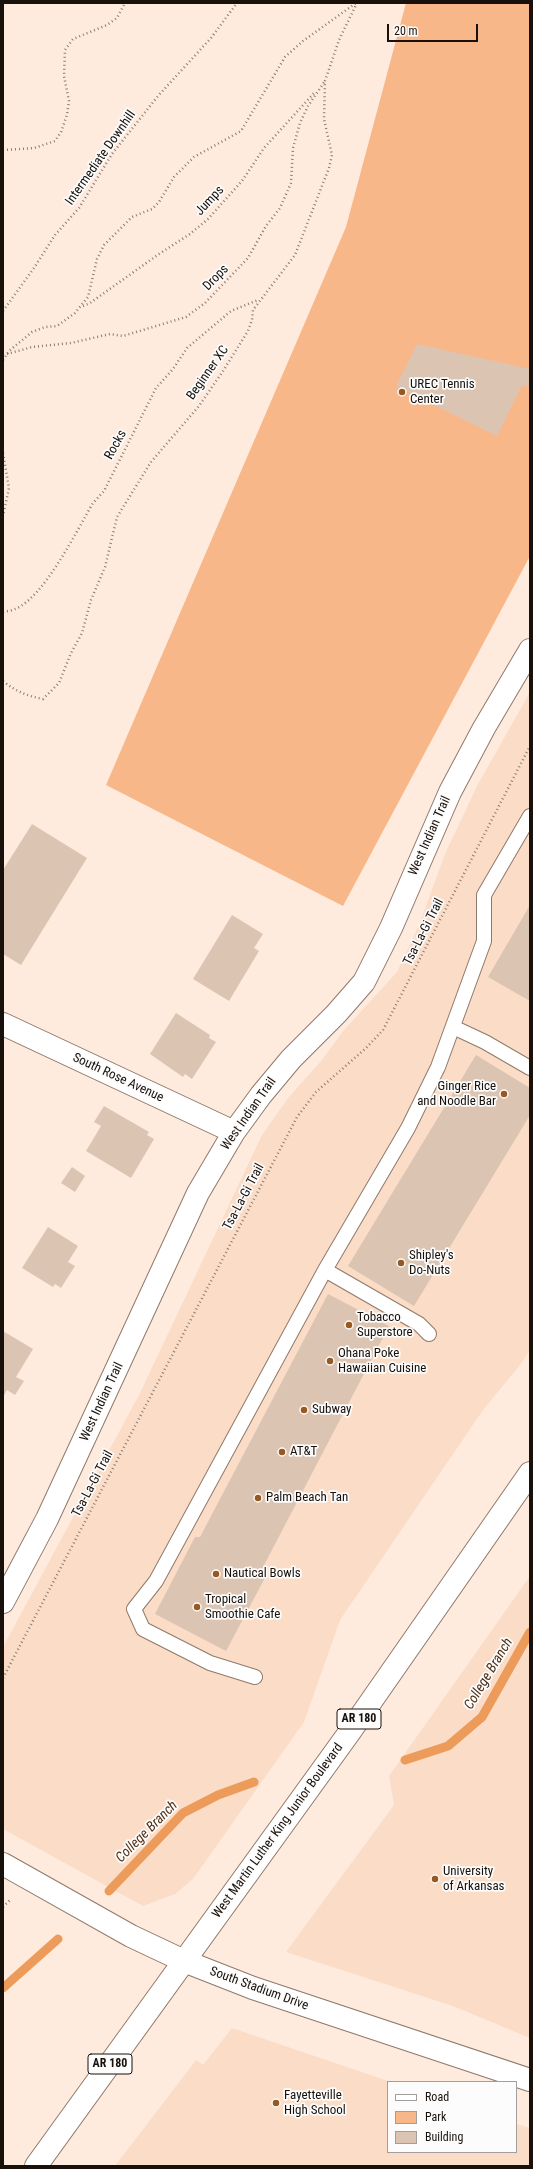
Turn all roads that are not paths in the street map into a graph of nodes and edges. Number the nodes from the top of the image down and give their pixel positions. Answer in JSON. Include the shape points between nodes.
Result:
{"nodes":[{"id":1,"x":530,"y":650,"type":"edge"},
{"id":2,"x":530,"y":816,"type":"edge"},
{"id":3,"x":3,"y":1024,"type":"edge"},
{"id":4,"x":453,"y":1028,"type":"junction"},
{"id":5,"x":530,"y":1068,"type":"edge"},
{"id":6,"x":234,"y":1132,"type":"junction"},
{"id":7,"x":325,"y":1270,"type":"junction"},
{"id":8,"x":429,"y":1334,"type":"dead end"},
{"id":9,"x":530,"y":1473,"type":"edge"},
{"id":10,"x":3,"y":1602,"type":"edge"},
{"id":11,"x":255,"y":1677,"type":"dead end"},
{"id":12,"x":3,"y":1864,"type":"edge"},
{"id":13,"x":184,"y":1961,"type":"junction"},
{"id":14,"x":530,"y":2080,"type":"edge"},
{"id":15,"x":36,"y":2166,"type":"edge"}],
"edges":[{"from":1,"to":6,"type":"street","name":"West Indian Trail","via":[[450,792],[391,928],[364,982],[291,1059]]},
{"from":2,"to":4,"type":"lane","via":[[484,895],[484,941]]},
{"from":3,"to":6,"type":"street","name":"South Rose Avenue"},
{"from":4,"to":5,"type":"lane","via":[[485,1042]]},
{"from":4,"to":7,"type":"lane","via":[[438,1067],[408,1128]]},
{"from":6,"to":10,"type":"street","name":"West Indian Trail","via":[[198,1193],[54,1506]]},
{"from":7,"to":8,"type":"lane","via":[[419,1324]]},
{"from":7,"to":11,"type":"lane","via":[[156,1581],[134,1609],[143,1629],[210,1663]]},
{"from":9,"to":13,"type":"street","name":"West Martin Luther King Junior Boulevard","number":"AR 180","via":[[349,1733]]},
{"from":12,"to":13,"type":"street","name":"South Stadium Drive","via":[[131,1936]]},
{"from":13,"to":14,"type":"street","name":"South Stadium Drive","via":[[253,1988]]},
{"from":13,"to":15,"type":"street","name":"West Martin Luther King Junior Boulevard","number":"AR 180"}]}
